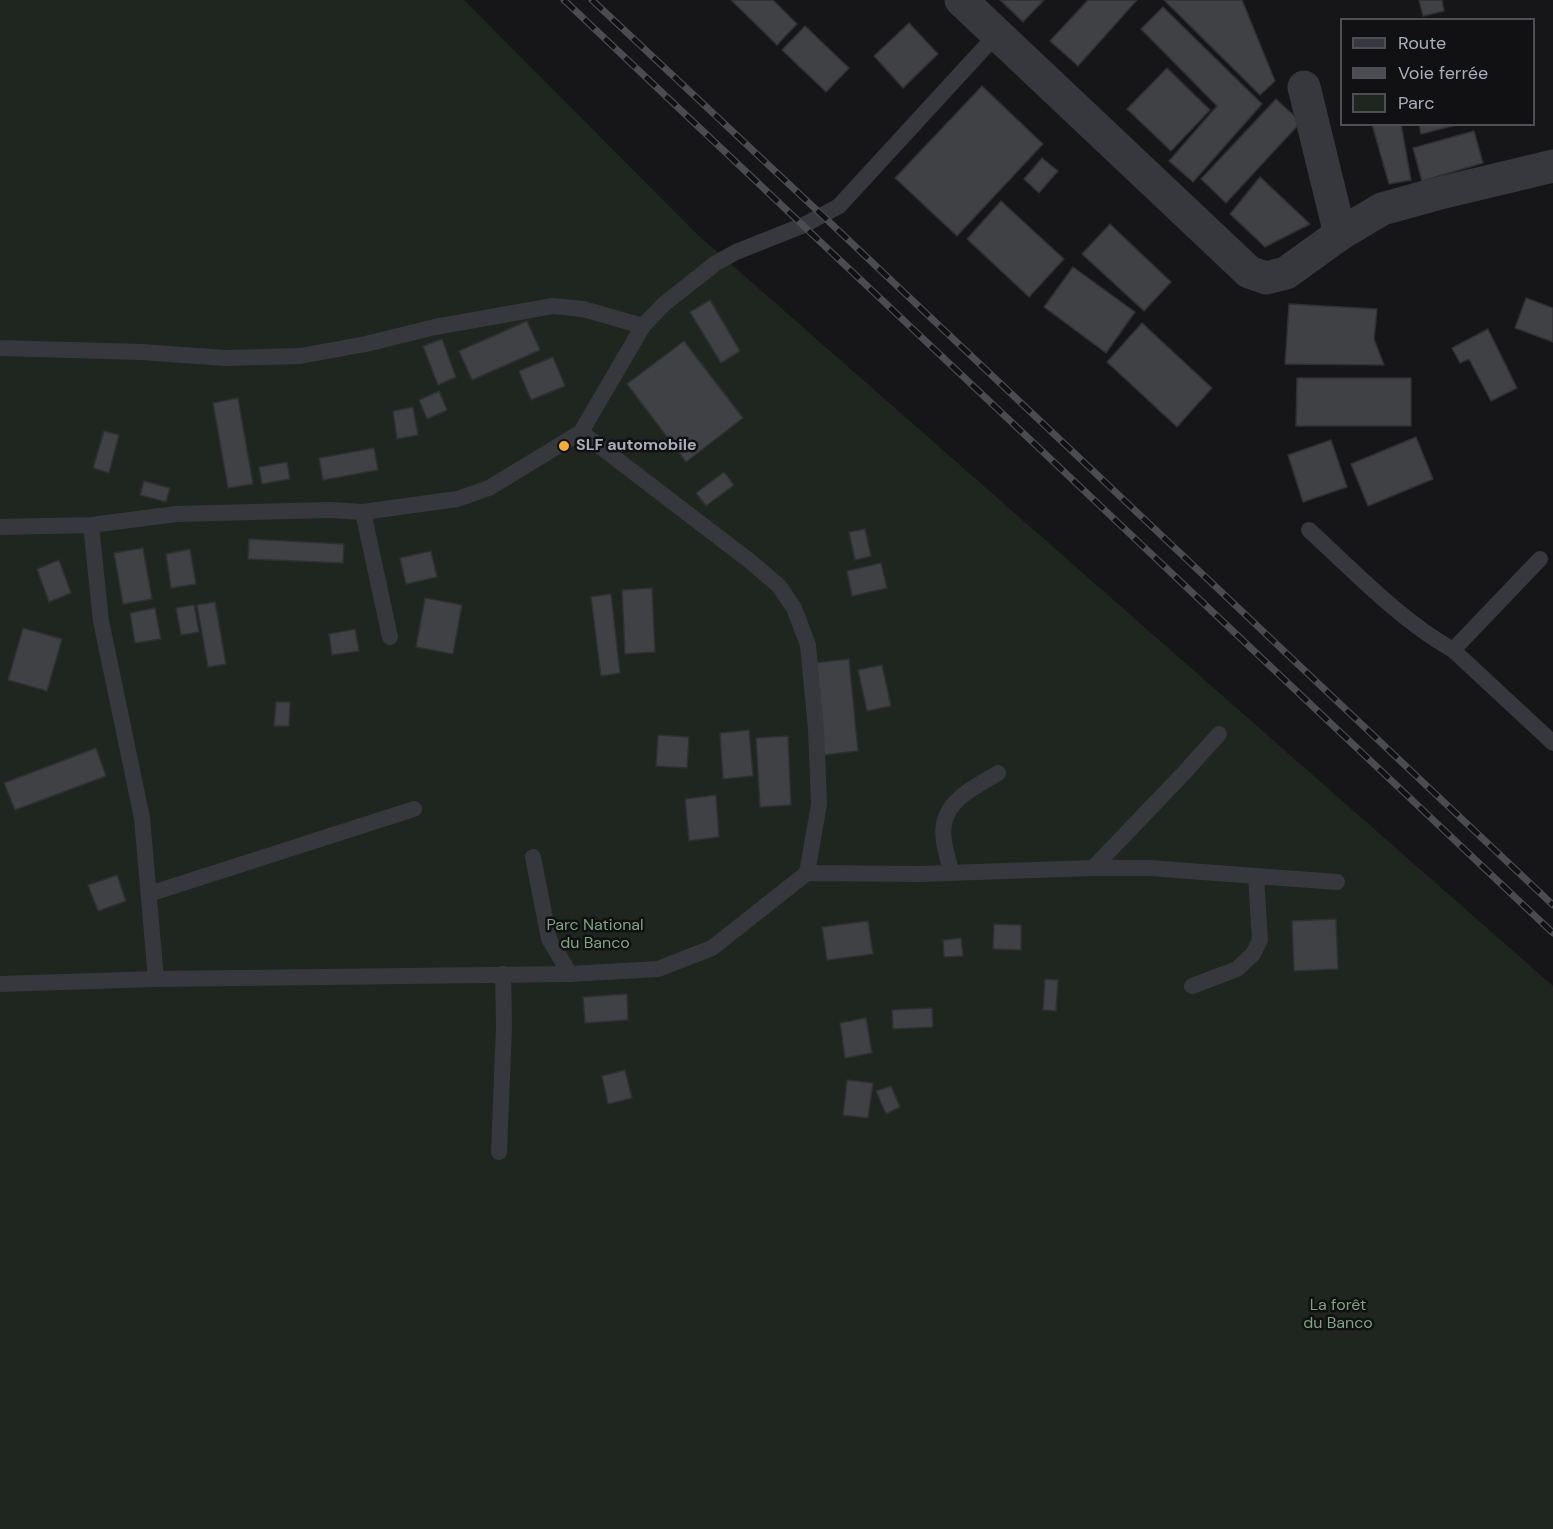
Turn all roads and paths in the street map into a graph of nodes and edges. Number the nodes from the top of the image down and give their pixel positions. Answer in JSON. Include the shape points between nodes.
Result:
{"nodes":[{"id":1,"x":961,"y":0,"type":"edge"},
{"id":2,"x":997,"y":34,"type":"junction"},
{"id":3,"x":1304,"y":87,"type":"dead end"},
{"id":4,"x":1553,"y":166,"type":"edge"},
{"id":5,"x":1341,"y":234,"type":"junction"},
{"id":6,"x":643,"y":326,"type":"junction"},
{"id":7,"x":0,"y":348,"type":"edge"},
{"id":8,"x":580,"y":432,"type":"junction"},
{"id":9,"x":363,"y":512,"type":"junction"},
{"id":10,"x":91,"y":525,"type":"junction"},
{"id":11,"x":0,"y":527,"type":"edge"},
{"id":12,"x":1309,"y":530,"type":"dead end"},
{"id":13,"x":1540,"y":559,"type":"dead end"},
{"id":14,"x":390,"y":637,"type":"dead end"},
{"id":15,"x":1453,"y":650,"type":"junction"},
{"id":16,"x":1219,"y":734,"type":"dead end"},
{"id":17,"x":1553,"y":743,"type":"edge"},
{"id":18,"x":998,"y":773,"type":"dead end"},
{"id":19,"x":414,"y":809,"type":"dead end"},
{"id":20,"x":533,"y":857,"type":"dead end"},
{"id":21,"x":1093,"y":868,"type":"junction"},
{"id":22,"x":951,"y":872,"type":"junction"},
{"id":23,"x":807,"y":873,"type":"junction"},
{"id":24,"x":1256,"y":877,"type":"junction"},
{"id":25,"x":1337,"y":882,"type":"dead end"},
{"id":26,"x":148,"y":894,"type":"junction"},
{"id":27,"x":503,"y":974,"type":"junction"},
{"id":28,"x":570,"y":974,"type":"junction"},
{"id":29,"x":156,"y":979,"type":"junction"},
{"id":30,"x":0,"y":984,"type":"edge"},
{"id":31,"x":1192,"y":986,"type":"dead end"},
{"id":32,"x":499,"y":1152,"type":"dead end"}],
"edges":[{"from":1,"to":2,"type":"street"},
{"from":2,"to":5,"type":"street","via":[[1249,272],[1266,278],[1286,273]]},
{"from":2,"to":6,"type":"lane","via":[[839,207],[716,263]]},
{"from":3,"to":5,"type":"street"},
{"from":4,"to":5,"type":"street","via":[[1382,209]]},
{"from":6,"to":7,"type":"lane","via":[[583,309],[553,306],[300,356],[225,358]]},
{"from":6,"to":8,"type":"lane"},
{"from":8,"to":9,"type":"lane","via":[[489,488],[457,499]]},
{"from":8,"to":23,"type":"lane","via":[[751,562],[779,586],[794,608],[808,645],[816,729],[819,804]]},
{"from":9,"to":10,"type":"lane","via":[[176,514]]},
{"from":9,"to":14,"type":"lane"},
{"from":10,"to":11,"type":"lane"},
{"from":10,"to":26,"type":"lane","via":[[101,621],[142,818]]},
{"from":12,"to":15,"type":"lane","via":[[1401,613]]},
{"from":13,"to":15,"type":"lane"},
{"from":15,"to":17,"type":"lane"},
{"from":16,"to":21,"type":"lane"},
{"from":18,"to":22,"type":"lane","via":[[962,795],[951,807],[944,824]]},
{"from":19,"to":26,"type":"lane"},
{"from":20,"to":28,"type":"lane","via":[[549,939]]},
{"from":21,"to":22,"type":"lane"},
{"from":21,"to":24,"type":"lane","via":[[1149,868]]},
{"from":22,"to":23,"type":"lane"},
{"from":23,"to":28,"type":"lane","via":[[712,948],[658,969]]},
{"from":24,"to":25,"type":"lane"},
{"from":24,"to":31,"type":"lane","via":[[1260,940],[1253,954],[1237,969]]},
{"from":26,"to":29,"type":"lane"},
{"from":27,"to":28,"type":"lane"},
{"from":27,"to":29,"type":"lane"},
{"from":27,"to":32,"type":"lane"},
{"from":29,"to":30,"type":"lane"}]}
